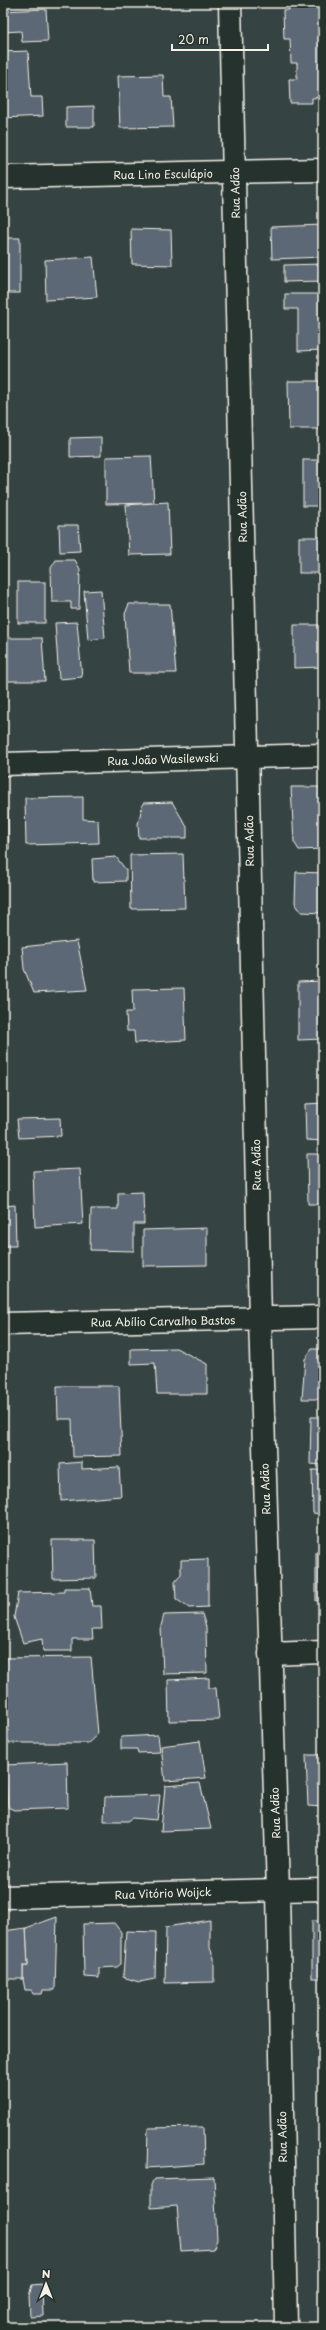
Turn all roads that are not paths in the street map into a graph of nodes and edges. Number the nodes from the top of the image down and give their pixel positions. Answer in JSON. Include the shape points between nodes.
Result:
{"nodes":[{"id":1,"x":230,"y":3,"type":"edge"},
{"id":2,"x":323,"y":170,"type":"edge"},
{"id":3,"x":235,"y":172,"type":"junction"},
{"id":4,"x":3,"y":178,"type":"edge"},
{"id":5,"x":323,"y":755,"type":"edge"},
{"id":6,"x":247,"y":756,"type":"junction"},
{"id":7,"x":3,"y":764,"type":"edge"},
{"id":8,"x":323,"y":1318,"type":"edge"},
{"id":9,"x":260,"y":1319,"type":"junction"},
{"id":10,"x":3,"y":1324,"type":"edge"},
{"id":11,"x":323,"y":1652,"type":"edge"},
{"id":12,"x":270,"y":1654,"type":"junction"},
{"id":13,"x":323,"y":1888,"type":"edge"},
{"id":14,"x":278,"y":1890,"type":"junction"},
{"id":15,"x":3,"y":1897,"type":"edge"},
{"id":16,"x":286,"y":2327,"type":"edge"}],
"edges":[{"from":1,"to":3,"type":"street","name":"Rua Adão"},
{"from":2,"to":3,"type":"street","name":"Rua Lino Esculápio"},
{"from":3,"to":4,"type":"street","name":"Rua Lino Esculápio"},
{"from":3,"to":6,"type":"street","name":"Rua Adão"},
{"from":5,"to":6,"type":"street","name":"Rua João Wasilewski"},
{"from":6,"to":7,"type":"street","name":"Rua João Wasilewski"},
{"from":6,"to":9,"type":"street","name":"Rua Adão"},
{"from":8,"to":9,"type":"street","name":"Rua Abílio Carvalho Bastos"},
{"from":9,"to":10,"type":"street","name":"Rua Abílio Carvalho Bastos"},
{"from":9,"to":12,"type":"street","name":"Rua Adão"},
{"from":11,"to":12,"type":"street"},
{"from":12,"to":14,"type":"street","name":"Rua Adão"},
{"from":13,"to":14,"type":"street","name":"Rua Vitório Woijck"},
{"from":14,"to":15,"type":"street","name":"Rua Vitório Woijck"},
{"from":14,"to":16,"type":"street","name":"Rua Adão"}]}
